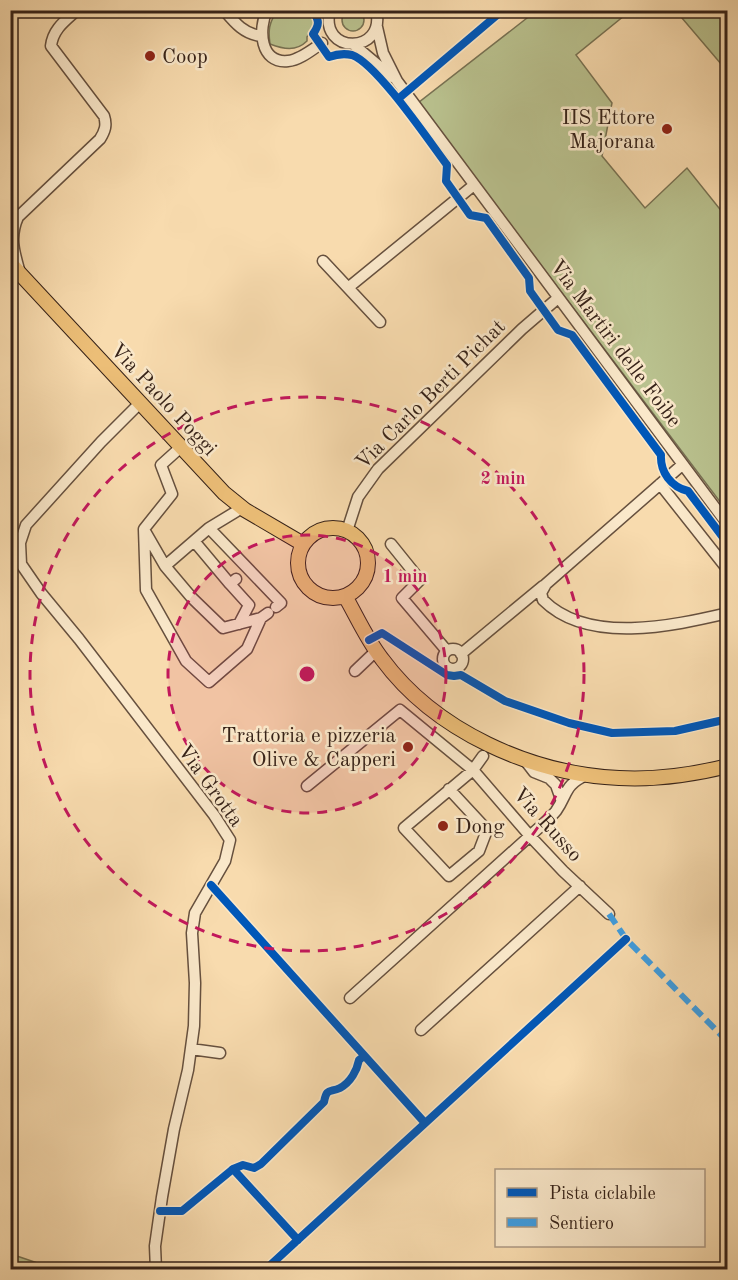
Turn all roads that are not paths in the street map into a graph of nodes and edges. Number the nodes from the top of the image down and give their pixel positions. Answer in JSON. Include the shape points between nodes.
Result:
{"nodes":[{"id":1,"x":77,"y":10,"type":"edge"},
{"id":2,"x":224,"y":10,"type":"edge"},
{"id":3,"x":267,"y":10,"type":"edge"},
{"id":4,"x":329,"y":16,"type":"edge"},
{"id":5,"x":378,"y":16,"type":"edge"},
{"id":6,"x":261,"y":36,"type":"junction"},
{"id":7,"x":338,"y":39,"type":"junction"},
{"id":8,"x":322,"y":43,"type":"junction"},
{"id":9,"x":352,"y":44,"type":"junction"},
{"id":10,"x":397,"y":81,"type":"junction"},
{"id":11,"x":474,"y":185,"type":"junction"},
{"id":12,"x":323,"y":261,"type":"dead end"},
{"id":13,"x":15,"y":269,"type":"edge"},
{"id":14,"x":348,"y":287,"type":"junction"},
{"id":15,"x":558,"y":298,"type":"junction"},
{"id":16,"x":380,"y":322,"type":"dead end"},
{"id":17,"x":139,"y":404,"type":"junction"},
{"id":18,"x":181,"y":447,"type":"junction"},
{"id":19,"x":682,"y":465,"type":"junction"},
{"id":20,"x":660,"y":484,"type":"junction"},
{"id":21,"x":242,"y":508,"type":"junction"},
{"id":22,"x":728,"y":525,"type":"edge"},
{"id":23,"x":209,"y":528,"type":"junction"},
{"id":24,"x":144,"y":530,"type":"junction"},
{"id":25,"x":347,"y":531,"type":"junction"},
{"id":26,"x":194,"y":541,"type":"junction"},
{"id":27,"x":303,"y":544,"type":"junction"},
{"id":28,"x":391,"y":544,"type":"dead end"},
{"id":29,"x":165,"y":566,"type":"junction"},
{"id":30,"x":728,"y":570,"type":"edge"},
{"id":31,"x":239,"y":575,"type":"junction"},
{"id":32,"x":546,"y":584,"type":"junction"},
{"id":33,"x":345,"y":596,"type":"junction"},
{"id":34,"x":268,"y":613,"type":"junction"},
{"id":35,"x":728,"y":613,"type":"edge"},
{"id":36,"x":238,"y":624,"type":"junction"},
{"id":37,"x":376,"y":651,"type":"junction"},
{"id":38,"x":447,"y":651,"type":"junction"},
{"id":39,"x":462,"y":654,"type":"junction"},
{"id":40,"x":355,"y":671,"type":"dead end"},
{"id":41,"x":483,"y":756,"type":"dead end"},
{"id":42,"x":524,"y":759,"type":"junction"},
{"id":43,"x":728,"y":766,"type":"edge"},
{"id":44,"x":474,"y":770,"type":"junction"},
{"id":45,"x":588,"y":774,"type":"junction"},
{"id":46,"x":306,"y":786,"type":"dead end"},
{"id":47,"x":449,"y":789,"type":"junction"},
{"id":48,"x":561,"y":799,"type":"junction"},
{"id":49,"x":530,"y":836,"type":"junction"},
{"id":50,"x":580,"y":886,"type":"junction"},
{"id":51,"x":609,"y":914,"type":"dead end"},
{"id":52,"x":350,"y":998,"type":"dead end"},
{"id":53,"x":421,"y":1030,"type":"dead end"},
{"id":54,"x":191,"y":1049,"type":"junction"},
{"id":55,"x":220,"y":1053,"type":"dead end"},
{"id":56,"x":156,"y":1269,"type":"edge"}],
"edges":[{"from":1,"to":13,"type":"street","via":[[59,26],[51,46],[104,116],[105,131],[18,217],[12,241]]},
{"from":2,"to":6,"type":"street","via":[[241,29]]},
{"from":3,"to":6,"type":"street"},
{"from":4,"to":7,"type":"street"},
{"from":4,"to":8,"type":"street"},
{"from":5,"to":9,"type":"street","name":"Via Martiri delle Foibe","via":[[373,34],[366,41]]},
{"from":5,"to":10,"type":"street","name":"Via Martiri delle Foibe","via":[[383,53]]},
{"from":6,"to":8,"type":"street","via":[[269,53],[281,61],[294,60]]},
{"from":7,"to":8,"type":"street"},
{"from":7,"to":9,"type":"street","name":"Via Martiri delle Foibe"},
{"from":9,"to":10,"type":"street","name":"Via Martiri delle Foibe"},
{"from":10,"to":11,"type":"street","name":"Via Martiri delle Foibe"},
{"from":11,"to":14,"type":"street"},
{"from":11,"to":15,"type":"street","name":"Via Martiri delle Foibe"},
{"from":12,"to":14,"type":"street"},
{"from":13,"to":17,"type":"main road","name":"Via Paolo Poggi"},
{"from":14,"to":16,"type":"street"},
{"from":15,"to":19,"type":"street","name":"Via Martiri delle Foibe"},
{"from":15,"to":25,"type":"street","name":"Via Carlo Berti Pichat","via":[[378,469],[358,497]]},
{"from":17,"to":18,"type":"main road","name":"Via Paolo Poggi"},
{"from":17,"to":54,"type":"street","name":"Via Grotta","via":[[26,525],[20,543],[21,564],[230,840],[225,861],[195,913]]},
{"from":18,"to":21,"type":"main road","name":"Via Paolo Poggi"},
{"from":18,"to":24,"type":"street","via":[[161,465],[172,494]]},
{"from":19,"to":20,"type":"street"},
{"from":19,"to":22,"type":"street","name":"Via Martiri delle Foibe"},
{"from":20,"to":30,"type":"street"},
{"from":20,"to":32,"type":"street"},
{"from":21,"to":23,"type":"street"},
{"from":21,"to":27,"type":"main road","name":"Via Paolo Poggi"},
{"from":23,"to":26,"type":"street"},
{"from":23,"to":31,"type":"street"},
{"from":24,"to":29,"type":"street"},
{"from":24,"to":34,"type":"street","via":[[146,590],[186,661],[209,682],[247,650]]},
{"from":25,"to":27,"type":"main road","via":[[322,529]]},
{"from":25,"to":33,"type":"main road","via":[[357,537],[368,558],[363,581]]},
{"from":26,"to":29,"type":"street"},
{"from":26,"to":31,"type":"street"},
{"from":27,"to":33,"type":"main road","via":[[298,567],[303,582],[322,597]]},
{"from":28,"to":38,"type":"street","via":[[420,580],[402,598]]},
{"from":29,"to":36,"type":"street","via":[[223,628]]},
{"from":31,"to":34,"type":"street","via":[[281,603]]},
{"from":31,"to":36,"type":"street","via":[[249,606]]},
{"from":32,"to":35,"type":"street","via":[[543,600],[551,608],[593,625],[658,627]]},
{"from":32,"to":39,"type":"street"},
{"from":33,"to":37,"type":"main road"},
{"from":34,"to":36,"type":"street"},
{"from":37,"to":40,"type":"street"},
{"from":37,"to":42,"type":"main road","via":[[433,711],[481,740]]},
{"from":38,"to":39,"type":"street","via":[[455,649]]},
{"from":38,"to":39,"type":"street","via":[[443,662],[450,669],[461,664]]},
{"from":41,"to":44,"type":"street"},
{"from":42,"to":45,"type":"main road"},
{"from":42,"to":48,"type":"street","via":[[534,772],[556,785]]},
{"from":43,"to":45,"type":"main road","via":[[673,777]]},
{"from":44,"to":46,"type":"street","name":"Via Russo","via":[[400,710]]},
{"from":44,"to":47,"type":"street"},
{"from":44,"to":49,"type":"street","name":"Via Russo"},
{"from":45,"to":48,"type":"street","via":[[574,780]]},
{"from":47,"to":47,"type":"street","via":[[404,828],[449,876],[479,851],[487,830]]},
{"from":48,"to":49,"type":"street","via":[[555,812]]},
{"from":49,"to":50,"type":"street","name":"Via Russo"},
{"from":49,"to":52,"type":"street"},
{"from":50,"to":51,"type":"street","name":"Via Russo"},
{"from":50,"to":53,"type":"street"},
{"from":54,"to":55,"type":"street"},
{"from":54,"to":56,"type":"street","name":"Via Grotta","via":[[162,1197]]}]}
